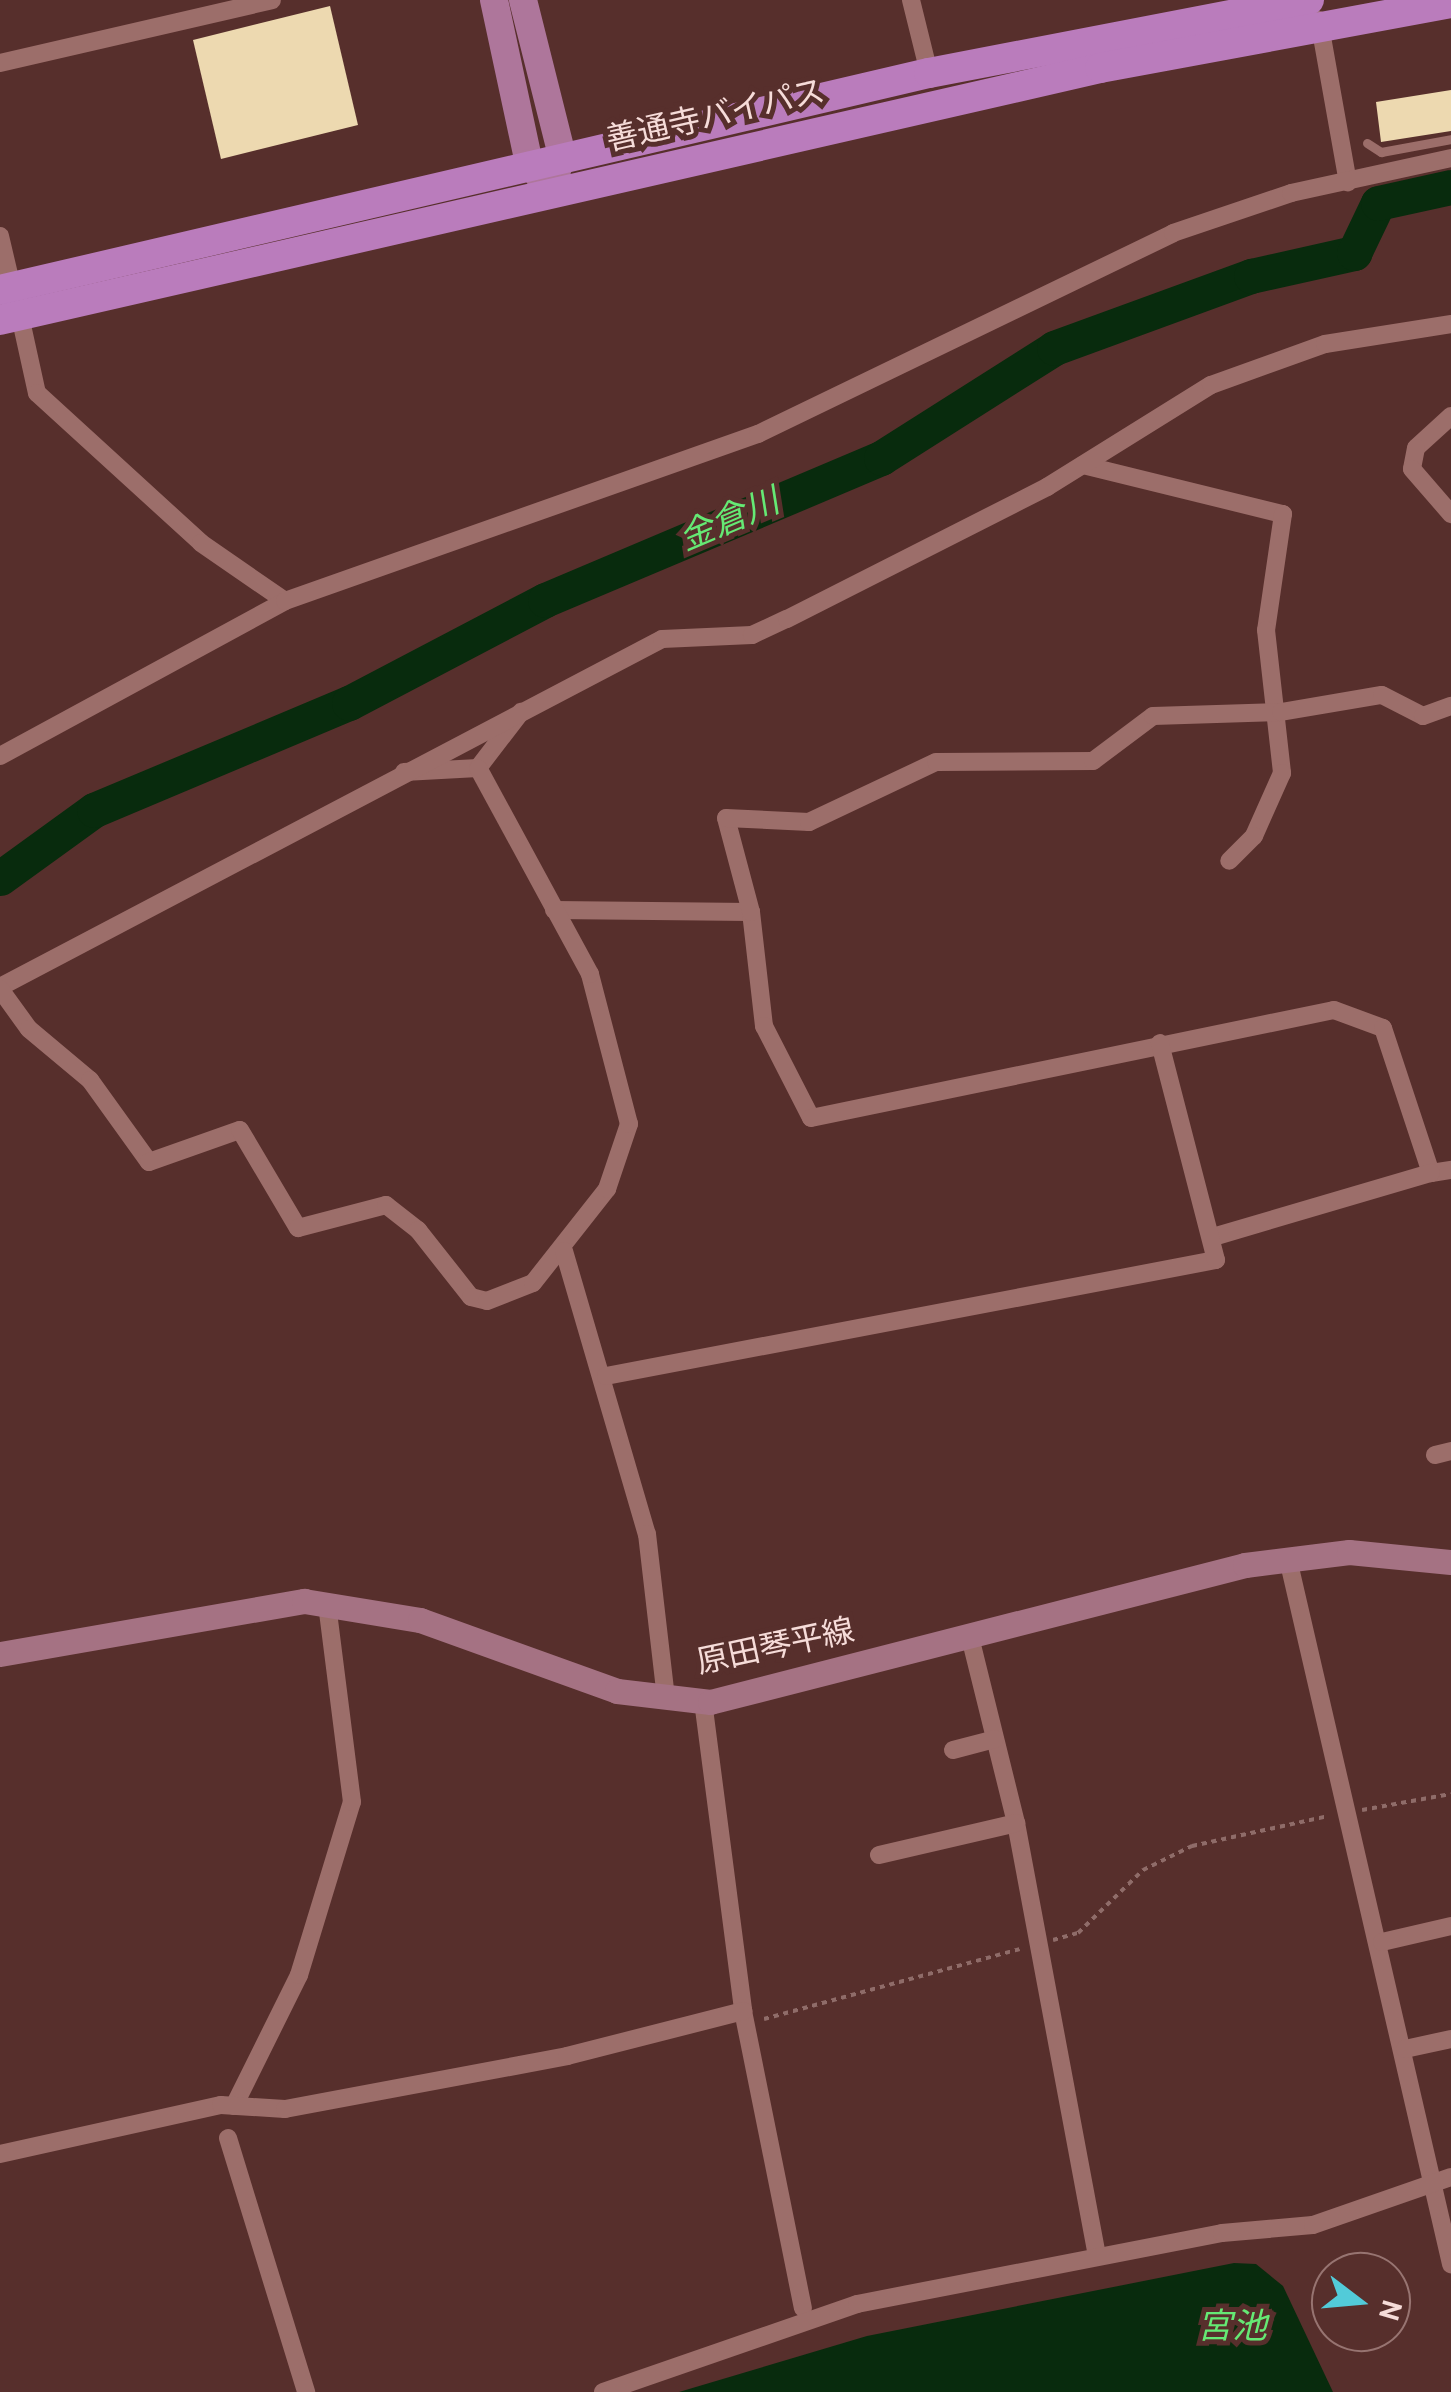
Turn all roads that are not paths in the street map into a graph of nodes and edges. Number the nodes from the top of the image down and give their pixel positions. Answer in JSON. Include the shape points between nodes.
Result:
{"nodes":[{"id":1,"x":272,"y":0,"type":"edge"},
{"id":2,"x":494,"y":0,"type":"edge"},
{"id":3,"x":523,"y":0,"type":"edge"},
{"id":4,"x":910,"y":0,"type":"edge"},
{"id":5,"x":1451,"y":3,"type":"edge"},
{"id":6,"x":1315,"y":8,"type":"edge"},
{"id":7,"x":0,"y":63,"type":"edge"},
{"id":8,"x":929,"y":73,"type":"junction"},
{"id":9,"x":1451,"y":140,"type":"edge"},
{"id":10,"x":1367,"y":143,"type":"dead end"},
{"id":11,"x":562,"y":155,"type":"junction"},
{"id":12,"x":1451,"y":158,"type":"edge"},
{"id":13,"x":528,"y":163,"type":"junction"},
{"id":14,"x":1348,"y":182,"type":"junction"},
{"id":15,"x":551,"y":191,"type":"junction"},
{"id":16,"x":0,"y":236,"type":"edge"},
{"id":17,"x":8,"y":303,"type":"edge"},
{"id":18,"x":1451,"y":324,"type":"edge"},
{"id":19,"x":1451,"y":416,"type":"edge"},
{"id":20,"x":1083,"y":465,"type":"junction"},
{"id":21,"x":1451,"y":514,"type":"edge"},
{"id":22,"x":285,"y":601,"type":"junction"},
{"id":23,"x":1451,"y":706,"type":"edge"},
{"id":24,"x":524,"y":708,"type":"junction"},
{"id":25,"x":1272,"y":712,"type":"junction"},
{"id":26,"x":0,"y":756,"type":"edge"},
{"id":27,"x":478,"y":768,"type":"junction"},
{"id":28,"x":399,"y":772,"type":"junction"},
{"id":29,"x":1229,"y":861,"type":"dead end"},
{"id":30,"x":554,"y":910,"type":"junction"},
{"id":31,"x":751,"y":912,"type":"junction"},
{"id":32,"x":0,"y":988,"type":"edge"},
{"id":33,"x":1160,"y":1043,"type":"junction"},
{"id":34,"x":1451,"y":1170,"type":"edge"},
{"id":35,"x":1431,"y":1173,"type":"junction"},
{"id":36,"x":1213,"y":1237,"type":"junction"},
{"id":37,"x":564,"y":1251,"type":"junction"},
{"id":38,"x":606,"y":1376,"type":"junction"},
{"id":39,"x":1288,"y":1559,"type":"junction"},
{"id":40,"x":1451,"y":1562,"type":"edge"},
{"id":41,"x":327,"y":1603,"type":"junction"},
{"id":42,"x":970,"y":1637,"type":"junction"},
{"id":43,"x":7,"y":1648,"type":"edge"},
{"id":44,"x":666,"y":1699,"type":"junction"},
{"id":45,"x":703,"y":1701,"type":"junction"},
{"id":46,"x":995,"y":1739,"type":"junction"},
{"id":47,"x":952,"y":1750,"type":"dead end"},
{"id":48,"x":1016,"y":1823,"type":"junction"},
{"id":49,"x":879,"y":1855,"type":"dead end"},
{"id":50,"x":1451,"y":1926,"type":"edge"},
{"id":51,"x":1382,"y":1942,"type":"junction"},
{"id":52,"x":744,"y":2017,"type":"junction"},
{"id":53,"x":1451,"y":2039,"type":"edge"},
{"id":54,"x":1405,"y":2048,"type":"junction"},
{"id":55,"x":234,"y":2106,"type":"junction"},
{"id":56,"x":228,"y":2138,"type":"dead end"},
{"id":57,"x":0,"y":2154,"type":"edge"},
{"id":58,"x":1451,"y":2176,"type":"edge"},
{"id":59,"x":1431,"y":2182,"type":"junction"},
{"id":60,"x":1096,"y":2257,"type":"junction"},
{"id":61,"x":1451,"y":2264,"type":"edge"},
{"id":62,"x":803,"y":2308,"type":"dead end"},
{"id":63,"x":306,"y":2392,"type":"edge"},
{"id":64,"x":602,"y":2392,"type":"edge"}],
"edges":[{"from":1,"to":7,"type":"street"},
{"from":2,"to":13,"type":"main road"},
{"from":3,"to":11,"type":"main road"},
{"from":4,"to":8,"type":"street"},
{"from":5,"to":6,"type":"highway","name":"善通寺バイパス"},
{"from":6,"to":8,"type":"highway","name":"善通寺バイパス"},
{"from":6,"to":14,"type":"street"},
{"from":6,"to":15,"type":"highway","name":"善通寺バイパス"},
{"from":8,"to":11,"type":"highway","name":"善通寺バイパス"},
{"from":9,"to":10,"type":"lane","via":[[1381,152]]},
{"from":11,"to":13,"type":"highway","name":"善通寺バイパス"},
{"from":11,"to":15,"type":"main road"},
{"from":12,"to":14,"type":"street"},
{"from":13,"to":15,"type":"main road"},
{"from":13,"to":17,"type":"highway","name":"善通寺バイパス"},
{"from":14,"to":22,"type":"street","via":[[1173,233],[872,387],[758,434]]},
{"from":15,"to":17,"type":"highway","name":"善通寺バイパス"},
{"from":16,"to":17,"type":"street"},
{"from":17,"to":22,"type":"street","via":[[37,392],[201,543]]},
{"from":18,"to":20,"type":"street","via":[[1365,334],[1261,364]]},
{"from":19,"to":21,"type":"street","via":[[1416,448],[1412,470]]},
{"from":20,"to":24,"type":"street","via":[[752,635],[662,639]]},
{"from":20,"to":25,"type":"street","via":[[1283,514],[1266,630]]},
{"from":22,"to":26,"type":"street"},
{"from":23,"to":25,"type":"street","via":[[1423,716],[1382,695]]},
{"from":24,"to":27,"type":"street"},
{"from":24,"to":28,"type":"street"},
{"from":25,"to":29,"type":"street","via":[[1282,773],[1254,836]]},
{"from":25,"to":31,"type":"street","via":[[1142,718],[1093,761],[936,762],[808,822],[726,818]]},
{"from":27,"to":28,"type":"street"},
{"from":27,"to":30,"type":"street"},
{"from":28,"to":32,"type":"street"},
{"from":30,"to":31,"type":"street"},
{"from":30,"to":37,"type":"street","via":[[608,1020],[629,1124],[607,1188]]},
{"from":31,"to":33,"type":"street","via":[[764,1026],[810,1118]]},
{"from":32,"to":37,"type":"street","via":[[28,1028],[90,1080],[149,1162],[240,1130],[298,1228],[386,1206],[418,1230],[471,1297],[487,1301],[533,1283]]},
{"from":33,"to":35,"type":"street","via":[[1310,1012],[1374,1022],[1391,1041]]},
{"from":33,"to":36,"type":"street"},
{"from":34,"to":35,"type":"street"},
{"from":35,"to":36,"type":"street"},
{"from":36,"to":38,"type":"street","via":[[1216,1260]]},
{"from":37,"to":38,"type":"street"},
{"from":38,"to":44,"type":"street","via":[[648,1534]]},
{"from":39,"to":40,"type":"main road","name":"原田琴平線","via":[[1390,1553]]},
{"from":39,"to":42,"type":"main road","name":"原田琴平線"},
{"from":39,"to":51,"type":"street"},
{"from":41,"to":43,"type":"main road","name":"原田琴平線","via":[[207,1612]]},
{"from":41,"to":44,"type":"main road","name":"原田琴平線","via":[[420,1620],[617,1692]]},
{"from":41,"to":55,"type":"street","via":[[352,1802],[299,1975]]},
{"from":42,"to":45,"type":"main road","name":"原田琴平線"},
{"from":42,"to":46,"type":"street"},
{"from":44,"to":45,"type":"main road","name":"原田琴平線"},
{"from":45,"to":52,"type":"street"},
{"from":46,"to":47,"type":"street"},
{"from":46,"to":48,"type":"street"},
{"from":48,"to":49,"type":"street","via":[[945,1830]]},
{"from":48,"to":60,"type":"street"},
{"from":50,"to":51,"type":"street"},
{"from":51,"to":54,"type":"street"},
{"from":52,"to":55,"type":"street","via":[[285,2109]]},
{"from":52,"to":62,"type":"street"},
{"from":53,"to":54,"type":"street"},
{"from":54,"to":59,"type":"street"},
{"from":55,"to":57,"type":"street"},
{"from":56,"to":63,"type":"street"},
{"from":58,"to":59,"type":"street"},
{"from":59,"to":60,"type":"street","via":[[1313,2225]]},
{"from":59,"to":61,"type":"street"},
{"from":60,"to":64,"type":"street","via":[[857,2304]]}]}
